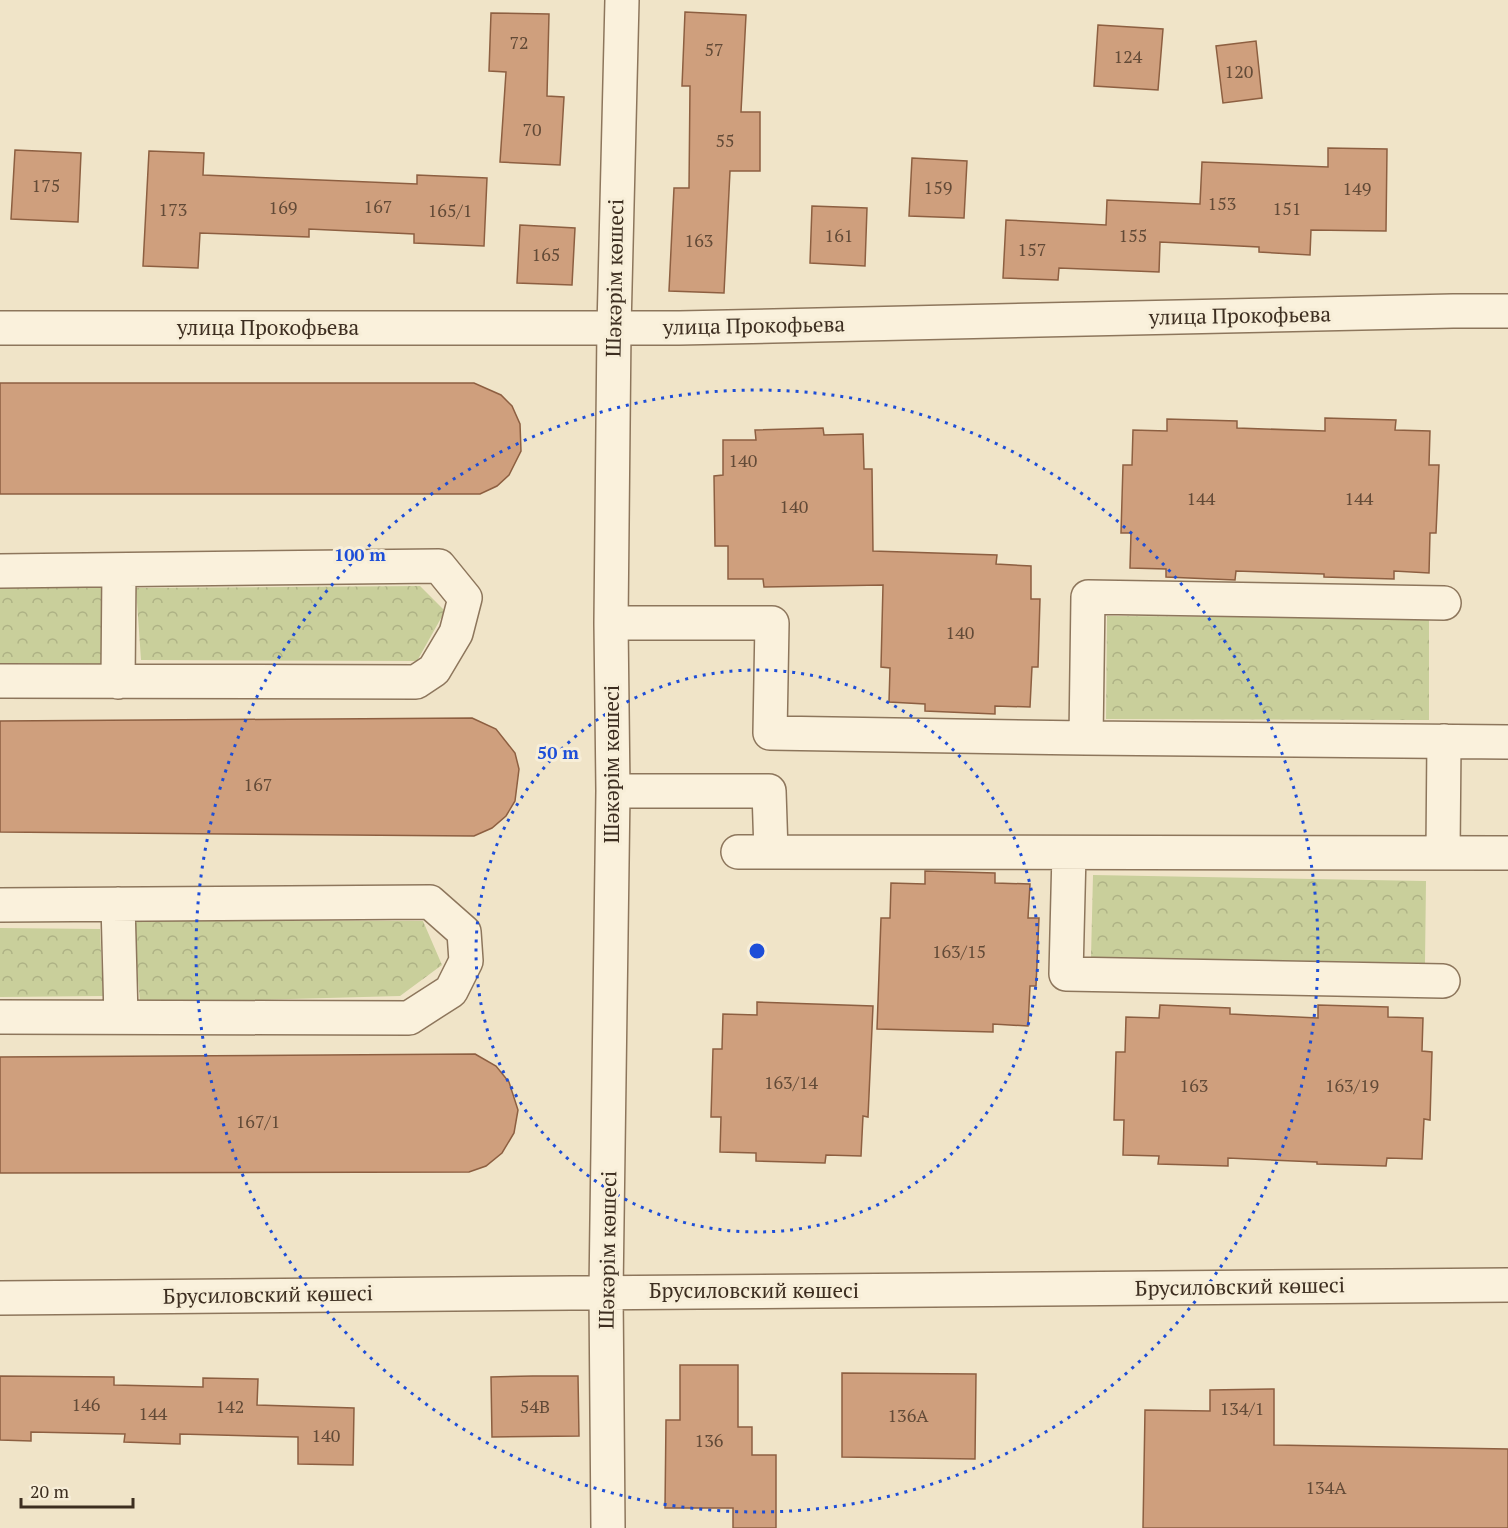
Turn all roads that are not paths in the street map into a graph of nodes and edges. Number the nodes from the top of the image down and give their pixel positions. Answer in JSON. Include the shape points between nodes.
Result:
{"nodes":[{"id":1,"x":622,"y":0,"type":"edge"},
{"id":2,"x":1508,"y":311,"type":"edge"},
{"id":3,"x":0,"y":328,"type":"edge"},
{"id":4,"x":614,"y":328,"type":"junction"},
{"id":5,"x":119,"y":570,"type":"junction"},
{"id":6,"x":0,"y":571,"type":"edge"},
{"id":7,"x":1444,"y":603,"type":"dead end"},
{"id":8,"x":611,"y":623,"type":"junction"},
{"id":9,"x":0,"y":681,"type":"edge"},
{"id":10,"x":118,"y":682,"type":"junction"},
{"id":11,"x":1086,"y":738,"type":"junction"},
{"id":12,"x":1444,"y":741,"type":"junction"},
{"id":13,"x":1508,"y":742,"type":"edge"},
{"id":14,"x":613,"y":791,"type":"junction"},
{"id":15,"x":738,"y":852,"type":"dead end"},
{"id":16,"x":771,"y":852,"type":"junction"},
{"id":17,"x":1068,"y":853,"type":"junction"},
{"id":18,"x":1443,"y":853,"type":"junction"},
{"id":19,"x":1508,"y":853,"type":"edge"},
{"id":20,"x":118,"y":904,"type":"junction"},
{"id":21,"x":0,"y":905,"type":"edge"},
{"id":22,"x":1443,"y":981,"type":"dead end"},
{"id":23,"x":0,"y":1017,"type":"edge"},
{"id":24,"x":121,"y":1017,"type":"junction"},
{"id":25,"x":1508,"y":1285,"type":"edge"},
{"id":26,"x":606,"y":1292,"type":"junction"},
{"id":27,"x":0,"y":1298,"type":"edge"},
{"id":28,"x":608,"y":1528,"type":"edge"}],
"edges":[{"from":1,"to":4,"type":"street","name":"Шәкәрім көшесі"},
{"from":2,"to":4,"type":"street","name":"улица Прокофьева"},
{"from":3,"to":4,"type":"street","name":"улица Прокофьева"},
{"from":4,"to":8,"type":"street","name":"Шәкәрім көшесі"},
{"from":5,"to":6,"type":"street"},
{"from":5,"to":10,"type":"street"},
{"from":5,"to":10,"type":"street","via":[[439,566],[465,598],[456,633],[434,670],[416,682]]},
{"from":7,"to":11,"type":"street","via":[[1088,597]]},
{"from":8,"to":11,"type":"street","via":[[772,623],[770,733]]},
{"from":8,"to":14,"type":"street","name":"Шәкәрім көшесі"},
{"from":9,"to":10,"type":"street"},
{"from":11,"to":12,"type":"street"},
{"from":12,"to":13,"type":"street"},
{"from":12,"to":18,"type":"street"},
{"from":14,"to":16,"type":"street","via":[[769,791]]},
{"from":14,"to":26,"type":"street","name":"Шәкәрім көшесі"},
{"from":15,"to":16,"type":"street"},
{"from":16,"to":17,"type":"street"},
{"from":17,"to":18,"type":"street"},
{"from":17,"to":22,"type":"street","via":[[1066,974]]},
{"from":18,"to":19,"type":"street"},
{"from":20,"to":21,"type":"street"},
{"from":20,"to":24,"type":"street"},
{"from":20,"to":24,"type":"street","via":[[430,902],[464,932],[466,961],[451,991],[409,1018]]},
{"from":23,"to":24,"type":"street"},
{"from":25,"to":26,"type":"street","name":"Брусиловский көшесі"},
{"from":26,"to":27,"type":"street","name":"Брусиловский көшесі"},
{"from":26,"to":28,"type":"street","name":"Шәкәрім көшесі"}]}
